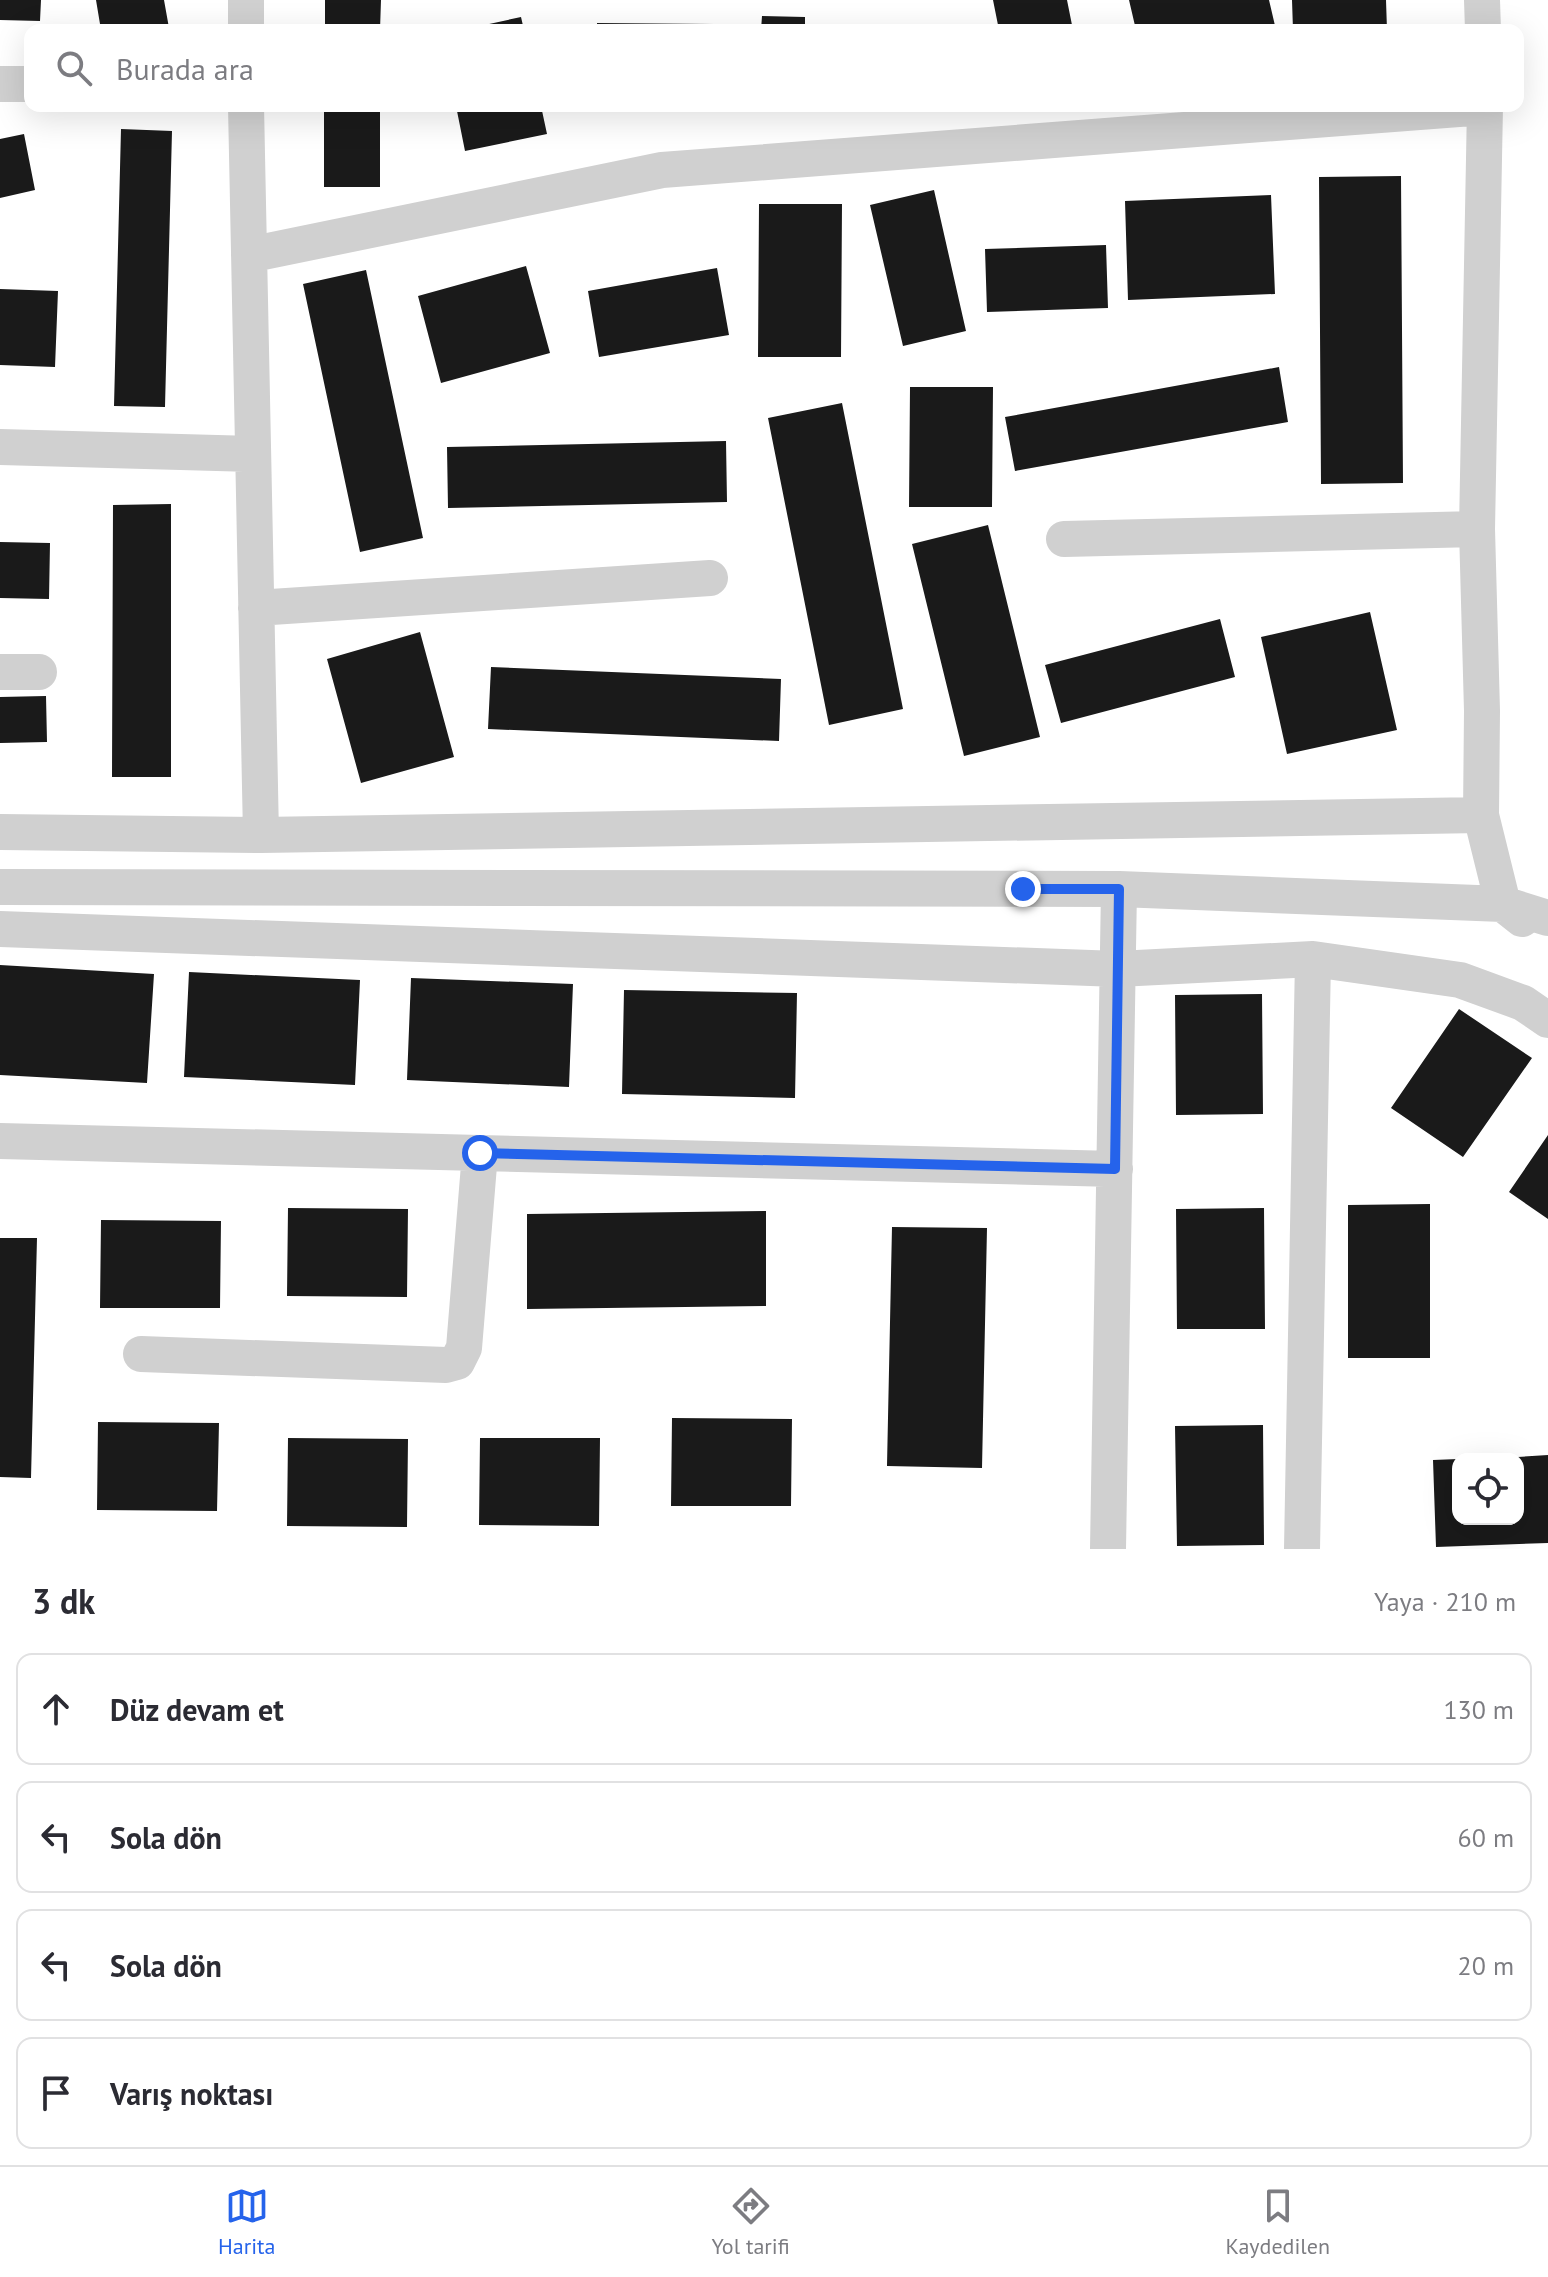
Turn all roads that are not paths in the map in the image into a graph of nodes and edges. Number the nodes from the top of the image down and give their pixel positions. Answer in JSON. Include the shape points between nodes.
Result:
{"nodes":[{"id":1,"x":246,"y":0,"type":"edge"},
{"id":2,"x":1482,"y":0,"type":"edge"},
{"id":3,"x":246,"y":24,"type":"edge"},
{"id":4,"x":1483,"y":24,"type":"edge"},
{"id":5,"x":0,"y":84,"type":"edge"},
{"id":6,"x":24,"y":84,"type":"edge"},
{"id":7,"x":246,"y":112,"type":"edge"},
{"id":8,"x":1408,"y":112,"type":"edge"},
{"id":9,"x":1485,"y":112,"type":"edge"},
{"id":10,"x":249,"y":255,"type":"junction"},
{"id":11,"x":0,"y":447,"type":"edge"},
{"id":12,"x":253,"y":454,"type":"junction"},
{"id":13,"x":1477,"y":529,"type":"junction"},
{"id":14,"x":1064,"y":539,"type":"dead end"},
{"id":15,"x":710,"y":578,"type":"dead end"},
{"id":16,"x":256,"y":608,"type":"junction"},
{"id":17,"x":0,"y":672,"type":"edge"},
{"id":18,"x":39,"y":672,"type":"dead end"},
{"id":19,"x":1481,"y":815,"type":"junction"},
{"id":20,"x":0,"y":832,"type":"edge"},
{"id":21,"x":261,"y":835,"type":"junction"},
{"id":22,"x":0,"y":887,"type":"edge"},
{"id":23,"x":1119,"y":889,"type":"junction"},
{"id":24,"x":1503,"y":904,"type":"junction"},
{"id":25,"x":1548,"y":918,"type":"edge"},
{"id":26,"x":0,"y":929,"type":"edge"},
{"id":27,"x":1548,"y":940,"type":"edge"},
{"id":28,"x":1313,"y":959,"type":"junction"},
{"id":29,"x":1118,"y":969,"type":"junction"},
{"id":30,"x":1548,"y":1020,"type":"edge"},
{"id":31,"x":0,"y":1141,"type":"edge"},
{"id":32,"x":480,"y":1153,"type":"junction"},
{"id":33,"x":1115,"y":1169,"type":"junction"},
{"id":34,"x":141,"y":1354,"type":"dead end"},
{"id":35,"x":1108,"y":1549,"type":"edge"},
{"id":36,"x":1302,"y":1549,"type":"edge"}],
"edges":[{"from":1,"to":3,"type":"street"},
{"from":2,"to":4,"type":"street"},
{"from":5,"to":6,"type":"street"},
{"from":7,"to":10,"type":"street"},
{"from":8,"to":10,"type":"street","via":[[662,170]]},
{"from":9,"to":13,"type":"street"},
{"from":10,"to":12,"type":"street"},
{"from":11,"to":12,"type":"street"},
{"from":12,"to":16,"type":"street"},
{"from":13,"to":14,"type":"street"},
{"from":13,"to":19,"type":"street"},
{"from":15,"to":16,"type":"street"},
{"from":16,"to":21,"type":"street"},
{"from":17,"to":18,"type":"street"},
{"from":19,"to":21,"type":"street"},
{"from":19,"to":24,"type":"street"},
{"from":20,"to":21,"type":"street"},
{"from":22,"to":23,"type":"street"},
{"from":23,"to":24,"type":"street"},
{"from":23,"to":29,"type":"street"},
{"from":24,"to":25,"type":"street"},
{"from":24,"to":27,"type":"street"},
{"from":26,"to":29,"type":"street"},
{"from":28,"to":29,"type":"street"},
{"from":28,"to":30,"type":"street","via":[[1460,980],[1523,1003]]},
{"from":28,"to":36,"type":"street"},
{"from":29,"to":33,"type":"street"},
{"from":31,"to":32,"type":"street"},
{"from":32,"to":33,"type":"street"},
{"from":32,"to":34,"type":"street","via":[[464,1348],[457,1362]]},
{"from":33,"to":35,"type":"street"}]}
